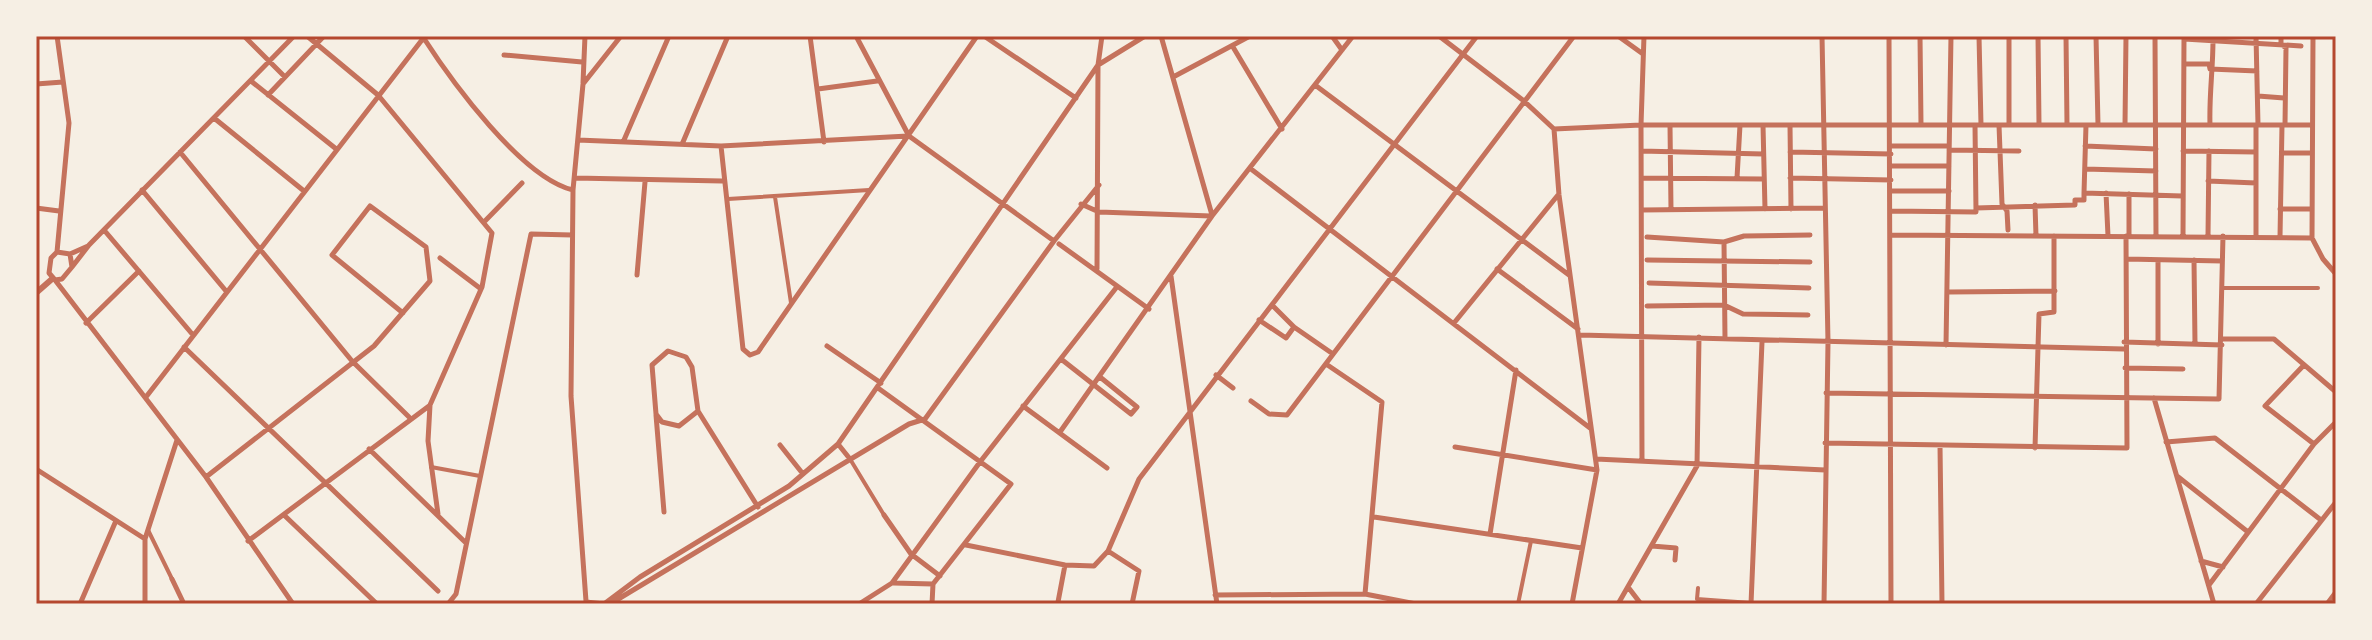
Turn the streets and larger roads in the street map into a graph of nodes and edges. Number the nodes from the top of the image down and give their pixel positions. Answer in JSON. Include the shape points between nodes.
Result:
{"nodes":[{"id":1,"x":57,"y":36,"type":"edge"},
{"id":2,"x":244,"y":36,"type":"edge"},
{"id":3,"x":294,"y":36,"type":"edge"},
{"id":4,"x":307,"y":36,"type":"edge"},
{"id":5,"x":324,"y":36,"type":"edge"},
{"id":6,"x":585,"y":36,"type":"edge"},
{"id":7,"x":621,"y":36,"type":"edge"},
{"id":8,"x":669,"y":36,"type":"edge"},
{"id":9,"x":728,"y":36,"type":"edge"},
{"id":10,"x":810,"y":36,"type":"edge"},
{"id":11,"x":856,"y":36,"type":"edge"},
{"id":12,"x":977,"y":36,"type":"edge"},
{"id":13,"x":984,"y":36,"type":"edge"},
{"id":14,"x":1102,"y":36,"type":"edge"},
{"id":15,"x":1145,"y":36,"type":"edge"},
{"id":16,"x":1161,"y":36,"type":"edge"},
{"id":17,"x":1250,"y":36,"type":"edge"},
{"id":18,"x":1332,"y":36,"type":"edge"},
{"id":19,"x":1353,"y":36,"type":"edge"},
{"id":20,"x":1439,"y":36,"type":"edge"},
{"id":21,"x":1477,"y":36,"type":"edge"},
{"id":22,"x":1574,"y":36,"type":"edge"},
{"id":23,"x":1618,"y":36,"type":"edge"},
{"id":24,"x":1644,"y":36,"type":"edge"},
{"id":25,"x":1822,"y":36,"type":"edge"},
{"id":26,"x":1889,"y":36,"type":"edge"},
{"id":27,"x":1920,"y":36,"type":"edge"},
{"id":28,"x":1951,"y":36,"type":"edge"},
{"id":29,"x":1979,"y":36,"type":"edge"},
{"id":30,"x":2009,"y":36,"type":"edge"},
{"id":31,"x":2038,"y":36,"type":"edge"},
{"id":32,"x":2066,"y":36,"type":"edge"},
{"id":33,"x":2096,"y":36,"type":"edge"},
{"id":34,"x":2126,"y":36,"type":"edge"},
{"id":35,"x":2155,"y":36,"type":"edge"},
{"id":36,"x":2281,"y":36,"type":"edge"},
{"id":37,"x":2313,"y":36,"type":"edge"},
{"id":38,"x":424,"y":37,"type":"edge"},
{"id":39,"x":2184,"y":37,"type":"edge"},
{"id":40,"x":2213,"y":40,"type":"junction"},
{"id":41,"x":2256,"y":40,"type":"edge"},
{"id":42,"x":317,"y":44,"type":"junction"},
{"id":43,"x":2281,"y":44,"type":"junction"},
{"id":44,"x":2301,"y":46,"type":"dead end"},
{"id":45,"x":1233,"y":47,"type":"junction"},
{"id":46,"x":1342,"y":50,"type":"junction"},
{"id":47,"x":1463,"y":54,"type":"junction"},
{"id":48,"x":1643,"y":54,"type":"junction"},
{"id":49,"x":504,"y":55,"type":"dead end"},
{"id":50,"x":269,"y":62,"type":"junction"},
{"id":51,"x":582,"y":62,"type":"junction"},
{"id":52,"x":2184,"y":64,"type":"junction"},
{"id":53,"x":1098,"y":65,"type":"junction"},
{"id":54,"x":2213,"y":69,"type":"junction"},
{"id":55,"x":2257,"y":71,"type":"junction"},
{"id":56,"x":1175,"y":76,"type":"junction"},
{"id":57,"x":285,"y":77,"type":"junction"},
{"id":58,"x":251,"y":81,"type":"junction"},
{"id":59,"x":877,"y":81,"type":"junction"},
{"id":60,"x":63,"y":82,"type":"junction"},
{"id":61,"x":36,"y":84,"type":"edge"},
{"id":62,"x":583,"y":84,"type":"junction"},
{"id":63,"x":1315,"y":85,"type":"junction"},
{"id":64,"x":818,"y":89,"type":"junction"},
{"id":65,"x":268,"y":95,"type":"junction"},
{"id":66,"x":378,"y":95,"type":"junction"},
{"id":67,"x":2258,"y":96,"type":"junction"},
{"id":68,"x":1076,"y":98,"type":"junction"},
{"id":69,"x":2284,"y":98,"type":"junction"},
{"id":70,"x":1524,"y":101,"type":"junction"},
{"id":71,"x":214,"y":118,"type":"junction"},
{"id":72,"x":1641,"y":125,"type":"junction"},
{"id":73,"x":1670,"y":125,"type":"junction"},
{"id":74,"x":1740,"y":125,"type":"junction"},
{"id":75,"x":1763,"y":125,"type":"junction"},
{"id":76,"x":1790,"y":125,"type":"junction"},
{"id":77,"x":1822,"y":125,"type":"junction"},
{"id":78,"x":1891,"y":125,"type":"junction"},
{"id":79,"x":1921,"y":125,"type":"junction"},
{"id":80,"x":1949,"y":125,"type":"junction"},
{"id":81,"x":1978,"y":125,"type":"junction"},
{"id":82,"x":1999,"y":125,"type":"junction"},
{"id":83,"x":2009,"y":125,"type":"junction"},
{"id":84,"x":2039,"y":125,"type":"junction"},
{"id":85,"x":2067,"y":125,"type":"junction"},
{"id":86,"x":2086,"y":125,"type":"junction"},
{"id":87,"x":2098,"y":125,"type":"junction"},
{"id":88,"x":2125,"y":125,"type":"junction"},
{"id":89,"x":2157,"y":125,"type":"junction"},
{"id":90,"x":2184,"y":125,"type":"junction"},
{"id":91,"x":2210,"y":125,"type":"junction"},
{"id":92,"x":2257,"y":125,"type":"junction"},
{"id":93,"x":2284,"y":125,"type":"junction"},
{"id":94,"x":2312,"y":125,"type":"junction"},
{"id":95,"x":1282,"y":129,"type":"junction"},
{"id":96,"x":1554,"y":129,"type":"junction"},
{"id":97,"x":909,"y":136,"type":"junction"},
{"id":98,"x":578,"y":140,"type":"junction"},
{"id":99,"x":624,"y":140,"type":"junction"},
{"id":100,"x":683,"y":142,"type":"junction"},
{"id":101,"x":824,"y":142,"type":"junction"},
{"id":102,"x":1394,"y":144,"type":"junction"},
{"id":103,"x":721,"y":146,"type":"junction"},
{"id":104,"x":1891,"y":146,"type":"junction"},
{"id":105,"x":2085,"y":146,"type":"junction"},
{"id":106,"x":335,"y":148,"type":"junction"},
{"id":107,"x":1949,"y":148,"type":"junction"},
{"id":108,"x":2156,"y":149,"type":"junction"},
{"id":109,"x":1641,"y":151,"type":"junction"},
{"id":110,"x":1976,"y":151,"type":"junction"},
{"id":111,"x":2000,"y":151,"type":"junction"},
{"id":112,"x":2019,"y":151,"type":"dead end"},
{"id":113,"x":2183,"y":151,"type":"junction"},
{"id":114,"x":2209,"y":151,"type":"junction"},
{"id":115,"x":180,"y":152,"type":"junction"},
{"id":116,"x":1790,"y":152,"type":"junction"},
{"id":117,"x":2256,"y":152,"type":"junction"},
{"id":118,"x":1670,"y":153,"type":"junction"},
{"id":119,"x":1740,"y":153,"type":"junction"},
{"id":120,"x":1823,"y":153,"type":"junction"},
{"id":121,"x":2282,"y":153,"type":"junction"},
{"id":122,"x":2312,"y":153,"type":"junction"},
{"id":123,"x":1763,"y":154,"type":"junction"},
{"id":124,"x":1891,"y":154,"type":"junction"},
{"id":125,"x":1891,"y":166,"type":"junction"},
{"id":126,"x":1949,"y":166,"type":"junction"},
{"id":127,"x":1251,"y":169,"type":"junction"},
{"id":128,"x":2085,"y":169,"type":"junction"},
{"id":129,"x":2156,"y":171,"type":"junction"},
{"id":130,"x":575,"y":178,"type":"junction"},
{"id":131,"x":1642,"y":178,"type":"junction"},
{"id":132,"x":1790,"y":178,"type":"junction"},
{"id":133,"x":1670,"y":179,"type":"junction"},
{"id":134,"x":1737,"y":179,"type":"junction"},
{"id":135,"x":1763,"y":179,"type":"junction"},
{"id":136,"x":1824,"y":179,"type":"junction"},
{"id":137,"x":1891,"y":180,"type":"junction"},
{"id":138,"x":723,"y":181,"type":"junction"},
{"id":139,"x":2208,"y":181,"type":"junction"},
{"id":140,"x":645,"y":182,"type":"junction"},
{"id":141,"x":522,"y":183,"type":"dead end"},
{"id":142,"x":2256,"y":183,"type":"junction"},
{"id":143,"x":1099,"y":185,"type":"junction"},
{"id":144,"x":142,"y":190,"type":"junction"},
{"id":145,"x":573,"y":190,"type":"junction"},
{"id":146,"x":869,"y":190,"type":"junction"},
{"id":147,"x":1455,"y":190,"type":"junction"},
{"id":148,"x":304,"y":191,"type":"junction"},
{"id":149,"x":1891,"y":191,"type":"junction"},
{"id":150,"x":1949,"y":191,"type":"junction"},
{"id":151,"x":2084,"y":193,"type":"junction"},
{"id":152,"x":2106,"y":193,"type":"junction"},
{"id":153,"x":2129,"y":194,"type":"junction"},
{"id":154,"x":1559,"y":195,"type":"junction"},
{"id":155,"x":2156,"y":195,"type":"junction"},
{"id":156,"x":2182,"y":196,"type":"junction"},
{"id":157,"x":775,"y":197,"type":"junction"},
{"id":158,"x":725,"y":200,"type":"junction"},
{"id":159,"x":1004,"y":202,"type":"junction"},
{"id":160,"x":1081,"y":204,"type":"junction"},
{"id":161,"x":2002,"y":204,"type":"junction"},
{"id":162,"x":2035,"y":205,"type":"junction"},
{"id":163,"x":36,"y":208,"type":"edge"},
{"id":164,"x":1825,"y":208,"type":"junction"},
{"id":165,"x":1765,"y":209,"type":"junction"},
{"id":166,"x":1791,"y":209,"type":"junction"},
{"id":167,"x":2280,"y":209,"type":"junction"},
{"id":168,"x":2312,"y":209,"type":"junction"},
{"id":169,"x":1642,"y":210,"type":"junction"},
{"id":170,"x":1671,"y":210,"type":"junction"},
{"id":171,"x":1976,"y":210,"type":"junction"},
{"id":172,"x":59,"y":211,"type":"junction"},
{"id":173,"x":1890,"y":211,"type":"junction"},
{"id":174,"x":1949,"y":211,"type":"junction"},
{"id":175,"x":1099,"y":212,"type":"junction"},
{"id":176,"x":1212,"y":216,"type":"junction"},
{"id":177,"x":485,"y":221,"type":"junction"},
{"id":178,"x":1331,"y":229,"type":"junction"},
{"id":179,"x":104,"y":230,"type":"junction"},
{"id":180,"x":2008,"y":230,"type":"dead end"},
{"id":181,"x":572,"y":235,"type":"junction"},
{"id":182,"x":1810,"y":235,"type":"dead end"},
{"id":183,"x":1890,"y":235,"type":"junction"},
{"id":184,"x":1948,"y":235,"type":"junction"},
{"id":185,"x":2036,"y":236,"type":"junction"},
{"id":186,"x":2054,"y":236,"type":"junction"},
{"id":187,"x":2108,"y":236,"type":"junction"},
{"id":188,"x":2128,"y":236,"type":"junction"},
{"id":189,"x":2156,"y":236,"type":"junction"},
{"id":190,"x":2183,"y":236,"type":"junction"},
{"id":191,"x":2208,"y":236,"type":"junction"},
{"id":192,"x":2223,"y":236,"type":"junction"},
{"id":193,"x":1647,"y":237,"type":"dead end"},
{"id":194,"x":2256,"y":237,"type":"junction"},
{"id":195,"x":2280,"y":237,"type":"junction"},
{"id":196,"x":2312,"y":238,"type":"junction"},
{"id":197,"x":1520,"y":239,"type":"junction"},
{"id":198,"x":1056,"y":242,"type":"junction"},
{"id":199,"x":1724,"y":242,"type":"junction"},
{"id":200,"x":89,"y":245,"type":"junction"},
{"id":201,"x":260,"y":248,"type":"junction"},
{"id":202,"x":57,"y":252,"type":"junction"},
{"id":203,"x":70,"y":254,"type":"junction"},
{"id":204,"x":440,"y":258,"type":"dead end"},
{"id":205,"x":2126,"y":259,"type":"junction"},
{"id":206,"x":1647,"y":260,"type":"dead end"},
{"id":207,"x":2158,"y":260,"type":"junction"},
{"id":208,"x":2194,"y":260,"type":"junction"},
{"id":209,"x":2222,"y":261,"type":"junction"},
{"id":210,"x":1810,"y":262,"type":"dead end"},
{"id":211,"x":1723,"y":263,"type":"junction"},
{"id":212,"x":72,"y":267,"type":"junction"},
{"id":213,"x":1097,"y":269,"type":"junction"},
{"id":214,"x":1497,"y":269,"type":"junction"},
{"id":215,"x":139,"y":271,"type":"junction"},
{"id":216,"x":2336,"y":274,"type":"edge"},
{"id":217,"x":637,"y":275,"type":"dead end"},
{"id":218,"x":1569,"y":275,"type":"junction"},
{"id":219,"x":1171,"y":276,"type":"junction"},
{"id":220,"x":1393,"y":277,"type":"junction"},
{"id":221,"x":54,"y":280,"type":"junction"},
{"id":222,"x":1649,"y":283,"type":"dead end"},
{"id":223,"x":1726,"y":283,"type":"junction"},
{"id":224,"x":1116,"y":288,"type":"junction"},
{"id":225,"x":1809,"y":288,"type":"dead end"},
{"id":226,"x":2222,"y":288,"type":"junction"},
{"id":227,"x":2318,"y":288,"type":"dead end"},
{"id":228,"x":481,"y":289,"type":"junction"},
{"id":229,"x":226,"y":291,"type":"junction"},
{"id":230,"x":2055,"y":291,"type":"junction"},
{"id":231,"x":1949,"y":292,"type":"junction"},
{"id":232,"x":36,"y":293,"type":"edge"},
{"id":233,"x":791,"y":303,"type":"junction"},
{"id":234,"x":1272,"y":305,"type":"junction"},
{"id":235,"x":1724,"y":305,"type":"junction"},
{"id":236,"x":1647,"y":306,"type":"dead end"},
{"id":237,"x":1149,"y":309,"type":"junction"},
{"id":238,"x":403,"y":313,"type":"junction"},
{"id":239,"x":1808,"y":315,"type":"dead end"},
{"id":240,"x":1259,"y":320,"type":"junction"},
{"id":241,"x":86,"y":323,"type":"junction"},
{"id":242,"x":1454,"y":323,"type":"junction"},
{"id":243,"x":1294,"y":327,"type":"junction"},
{"id":244,"x":1579,"y":332,"type":"junction"},
{"id":245,"x":193,"y":335,"type":"junction"},
{"id":246,"x":1642,"y":335,"type":"junction"},
{"id":247,"x":1699,"y":337,"type":"junction"},
{"id":248,"x":1725,"y":338,"type":"junction"},
{"id":249,"x":1762,"y":342,"type":"junction"},
{"id":250,"x":1828,"y":342,"type":"junction"},
{"id":251,"x":2124,"y":342,"type":"junction"},
{"id":252,"x":2222,"y":342,"type":"junction"},
{"id":253,"x":1891,"y":343,"type":"junction"},
{"id":254,"x":2158,"y":344,"type":"junction"},
{"id":255,"x":2195,"y":344,"type":"junction"},
{"id":256,"x":1946,"y":345,"type":"junction"},
{"id":257,"x":827,"y":346,"type":"dead end"},
{"id":258,"x":184,"y":347,"type":"junction"},
{"id":259,"x":2037,"y":347,"type":"junction"},
{"id":260,"x":2124,"y":349,"type":"junction"},
{"id":261,"x":1333,"y":354,"type":"junction"},
{"id":262,"x":1061,"y":359,"type":"junction"},
{"id":263,"x":352,"y":361,"type":"junction"},
{"id":264,"x":1326,"y":364,"type":"junction"},
{"id":265,"x":2304,"y":365,"type":"junction"},
{"id":266,"x":2125,"y":368,"type":"junction"},
{"id":267,"x":2183,"y":369,"type":"dead end"},
{"id":268,"x":1516,"y":370,"type":"junction"},
{"id":269,"x":1216,"y":375,"type":"junction"},
{"id":270,"x":1100,"y":377,"type":"junction"},
{"id":271,"x":1094,"y":385,"type":"junction"},
{"id":272,"x":880,"y":386,"type":"junction"},
{"id":273,"x":1233,"y":388,"type":"dead end"},
{"id":274,"x":2336,"y":392,"type":"edge"},
{"id":275,"x":1826,"y":393,"type":"junction"},
{"id":276,"x":1891,"y":395,"type":"junction"},
{"id":277,"x":146,"y":397,"type":"junction"},
{"id":278,"x":2036,"y":397,"type":"junction"},
{"id":279,"x":2154,"y":398,"type":"junction"},
{"id":280,"x":2126,"y":399,"type":"junction"},
{"id":281,"x":1251,"y":401,"type":"dead end"},
{"id":282,"x":430,"y":405,"type":"junction"},
{"id":283,"x":1023,"y":406,"type":"junction"},
{"id":284,"x":698,"y":411,"type":"junction"},
{"id":285,"x":656,"y":414,"type":"junction"},
{"id":286,"x":409,"y":417,"type":"junction"},
{"id":287,"x":1190,"y":417,"type":"junction"},
{"id":288,"x":925,"y":419,"type":"junction"},
{"id":289,"x":2336,"y":422,"type":"edge"},
{"id":290,"x":269,"y":426,"type":"junction"},
{"id":291,"x":1591,"y":429,"type":"junction"},
{"id":292,"x":1060,"y":432,"type":"junction"},
{"id":293,"x":177,"y":439,"type":"junction"},
{"id":294,"x":2166,"y":442,"type":"junction"},
{"id":295,"x":1824,"y":443,"type":"junction"},
{"id":296,"x":1888,"y":443,"type":"junction"},
{"id":297,"x":838,"y":444,"type":"junction"},
{"id":298,"x":2314,"y":444,"type":"junction"},
{"id":299,"x":780,"y":445,"type":"dead end"},
{"id":300,"x":1940,"y":445,"type":"junction"},
{"id":301,"x":1455,"y":447,"type":"dead end"},
{"id":302,"x":2035,"y":448,"type":"junction"},
{"id":303,"x":369,"y":449,"type":"junction"},
{"id":304,"x":1504,"y":455,"type":"junction"},
{"id":305,"x":850,"y":459,"type":"junction"},
{"id":306,"x":1596,"y":459,"type":"junction"},
{"id":307,"x":1642,"y":461,"type":"junction"},
{"id":308,"x":980,"y":462,"type":"junction"},
{"id":309,"x":1697,"y":466,"type":"junction"},
{"id":310,"x":431,"y":467,"type":"junction"},
{"id":311,"x":1107,"y":468,"type":"dead end"},
{"id":312,"x":1759,"y":468,"type":"junction"},
{"id":313,"x":36,"y":469,"type":"edge"},
{"id":314,"x":1597,"y":470,"type":"junction"},
{"id":315,"x":1825,"y":470,"type":"junction"},
{"id":316,"x":803,"y":474,"type":"junction"},
{"id":317,"x":2176,"y":475,"type":"junction"},
{"id":318,"x":206,"y":477,"type":"junction"},
{"id":319,"x":481,"y":477,"type":"junction"},
{"id":320,"x":324,"y":481,"type":"junction"},
{"id":321,"x":2282,"y":489,"type":"junction"},
{"id":322,"x":2336,"y":502,"type":"edge"},
{"id":323,"x":758,"y":507,"type":"junction"},
{"id":324,"x":664,"y":512,"type":"dead end"},
{"id":325,"x":438,"y":514,"type":"junction"},
{"id":326,"x":284,"y":515,"type":"junction"},
{"id":327,"x":884,"y":515,"type":"joint"},
{"id":328,"x":1374,"y":517,"type":"junction"},
{"id":329,"x":2321,"y":520,"type":"junction"},
{"id":330,"x":115,"y":523,"type":"junction"},
{"id":331,"x":148,"y":530,"type":"junction"},
{"id":332,"x":2248,"y":532,"type":"junction"},
{"id":333,"x":1490,"y":534,"type":"junction"},
{"id":334,"x":145,"y":539,"type":"junction"},
{"id":335,"x":248,"y":541,"type":"junction"},
{"id":336,"x":1531,"y":541,"type":"junction"},
{"id":337,"x":466,"y":543,"type":"junction"},
{"id":338,"x":966,"y":545,"type":"junction"},
{"id":339,"x":1652,"y":546,"type":"junction"},
{"id":340,"x":1582,"y":548,"type":"junction"},
{"id":341,"x":1108,"y":551,"type":"junction"},
{"id":342,"x":911,"y":554,"type":"junction"},
{"id":343,"x":1675,"y":560,"type":"dead end"},
{"id":344,"x":2201,"y":561,"type":"junction"},
{"id":345,"x":1065,"y":565,"type":"junction"},
{"id":346,"x":2223,"y":567,"type":"junction"},
{"id":347,"x":940,"y":576,"type":"junction"},
{"id":348,"x":172,"y":579,"type":"joint"},
{"id":349,"x":892,"y":583,"type":"junction"},
{"id":350,"x":933,"y":584,"type":"junction"},
{"id":351,"x":2209,"y":586,"type":"junction"},
{"id":352,"x":1628,"y":587,"type":"junction"},
{"id":353,"x":1698,"y":588,"type":"dead end"},
{"id":354,"x":438,"y":591,"type":"dead end"},
{"id":355,"x":2336,"y":592,"type":"edge"},
{"id":356,"x":1365,"y":594,"type":"junction"},
{"id":357,"x":1215,"y":595,"type":"junction"},
{"id":358,"x":586,"y":603,"type":"edge"},
{"id":359,"x":1058,"y":603,"type":"edge"},
{"id":360,"x":80,"y":604,"type":"edge"},
{"id":361,"x":145,"y":604,"type":"edge"},
{"id":362,"x":184,"y":604,"type":"edge"},
{"id":363,"x":293,"y":604,"type":"edge"},
{"id":364,"x":377,"y":604,"type":"edge"},
{"id":365,"x":448,"y":604,"type":"edge"},
{"id":366,"x":604,"y":604,"type":"edge"},
{"id":367,"x":610,"y":604,"type":"edge"},
{"id":368,"x":859,"y":604,"type":"edge"},
{"id":369,"x":932,"y":604,"type":"edge"},
{"id":370,"x":1132,"y":604,"type":"edge"},
{"id":371,"x":1217,"y":604,"type":"edge"},
{"id":372,"x":1416,"y":604,"type":"edge"},
{"id":373,"x":1518,"y":604,"type":"edge"},
{"id":374,"x":1572,"y":604,"type":"edge"},
{"id":375,"x":1618,"y":604,"type":"edge"},
{"id":376,"x":1641,"y":604,"type":"edge"},
{"id":377,"x":1751,"y":604,"type":"edge"},
{"id":378,"x":1824,"y":604,"type":"edge"},
{"id":379,"x":1891,"y":604,"type":"edge"},
{"id":380,"x":1942,"y":604,"type":"edge"},
{"id":381,"x":2214,"y":604,"type":"edge"},
{"id":382,"x":2256,"y":604,"type":"edge"},
{"id":383,"x":2327,"y":604,"type":"edge"}],
"edges":[{"from":1,"to":60,"type":"street"},
{"from":2,"to":50,"type":"street"},
{"from":3,"to":50,"type":"street"},
{"from":4,"to":42,"type":"street"},
{"from":5,"to":42,"type":"street"},
{"from":6,"to":51,"type":"street"},
{"from":7,"to":62,"type":"street"},
{"from":8,"to":99,"type":"street"},
{"from":9,"to":100,"type":"street"},
{"from":10,"to":64,"type":"street"},
{"from":11,"to":59,"type":"street"},
{"from":12,"to":97,"type":"street"},
{"from":13,"to":68,"type":"street"},
{"from":14,"to":53,"type":"street"},
{"from":15,"to":53,"type":"street"},
{"from":16,"to":56,"type":"street"},
{"from":17,"to":45,"type":"street"},
{"from":18,"to":46,"type":"street"},
{"from":19,"to":46,"type":"street"},
{"from":20,"to":47,"type":"street"},
{"from":21,"to":47,"type":"street"},
{"from":22,"to":70,"type":"street"},
{"from":23,"to":48,"type":"street"},
{"from":24,"to":48,"type":"street"},
{"from":25,"to":77,"type":"street"},
{"from":26,"to":78,"type":"street"},
{"from":27,"to":79,"type":"street"},
{"from":28,"to":80,"type":"street"},
{"from":29,"to":81,"type":"street"},
{"from":30,"to":83,"type":"street"},
{"from":31,"to":84,"type":"street"},
{"from":32,"to":85,"type":"street"},
{"from":33,"to":87,"type":"street"},
{"from":34,"to":88,"type":"street"},
{"from":35,"to":89,"type":"street"},
{"from":36,"to":43,"type":"street"},
{"from":37,"to":94,"type":"street"},
{"from":38,"to":66,"type":"street"},
{"from":38,"to":145,"type":"street","via":[[533,172]]},
{"from":39,"to":40,"type":"street"},
{"from":39,"to":52,"type":"street"},
{"from":40,"to":41,"type":"street"},
{"from":40,"to":54,"type":"street"},
{"from":41,"to":43,"type":"street"},
{"from":41,"to":55,"type":"street"},
{"from":42,"to":57,"type":"street"},
{"from":42,"to":66,"type":"street"},
{"from":43,"to":44,"type":"street"},
{"from":43,"to":69,"type":"street","via":[[2286,48]]},
{"from":45,"to":56,"type":"street"},
{"from":45,"to":95,"type":"street"},
{"from":46,"to":63,"type":"street"},
{"from":47,"to":70,"type":"street"},
{"from":47,"to":102,"type":"street"},
{"from":48,"to":72,"type":"street"},
{"from":49,"to":51,"type":"street"},
{"from":50,"to":57,"type":"street"},
{"from":50,"to":58,"type":"street"},
{"from":51,"to":62,"type":"street"},
{"from":52,"to":54,"type":"street","via":[[2209,64]]},
{"from":52,"to":90,"type":"street"},
{"from":53,"to":68,"type":"street"},
{"from":53,"to":143,"type":"street"},
{"from":54,"to":55,"type":"street"},
{"from":54,"to":91,"type":"street"},
{"from":55,"to":67,"type":"street"},
{"from":56,"to":176,"type":"street"},
{"from":57,"to":65,"type":"street"},
{"from":58,"to":65,"type":"street"},
{"from":58,"to":71,"type":"street"},
{"from":59,"to":64,"type":"street"},
{"from":59,"to":97,"type":"street"},
{"from":60,"to":61,"type":"street"},
{"from":60,"to":172,"type":"street","via":[[69,123]]},
{"from":62,"to":98,"type":"street"},
{"from":63,"to":95,"type":"street"},
{"from":63,"to":102,"type":"street"},
{"from":64,"to":101,"type":"street"},
{"from":65,"to":106,"type":"street"},
{"from":66,"to":106,"type":"street"},
{"from":66,"to":177,"type":"street"},
{"from":67,"to":69,"type":"street"},
{"from":67,"to":92,"type":"street"},
{"from":68,"to":159,"type":"street"},
{"from":69,"to":93,"type":"street"},
{"from":70,"to":96,"type":"street"},
{"from":70,"to":147,"type":"street"},
{"from":71,"to":115,"type":"street"},
{"from":71,"to":148,"type":"street"},
{"from":72,"to":73,"type":"street"},
{"from":72,"to":96,"type":"street"},
{"from":72,"to":109,"type":"street"},
{"from":73,"to":74,"type":"street"},
{"from":73,"to":118,"type":"street"},
{"from":74,"to":75,"type":"street"},
{"from":74,"to":119,"type":"street"},
{"from":75,"to":76,"type":"street"},
{"from":75,"to":123,"type":"street"},
{"from":76,"to":77,"type":"street"},
{"from":76,"to":116,"type":"street"},
{"from":77,"to":78,"type":"street"},
{"from":77,"to":120,"type":"street"},
{"from":78,"to":79,"type":"street"},
{"from":78,"to":104,"type":"street"},
{"from":79,"to":80,"type":"street"},
{"from":80,"to":81,"type":"street"},
{"from":80,"to":107,"type":"street"},
{"from":81,"to":82,"type":"street"},
{"from":81,"to":110,"type":"street"},
{"from":82,"to":83,"type":"street"},
{"from":82,"to":111,"type":"street"},
{"from":83,"to":84,"type":"street"},
{"from":84,"to":85,"type":"street"},
{"from":85,"to":86,"type":"street"},
{"from":86,"to":87,"type":"street"},
{"from":86,"to":105,"type":"street"},
{"from":87,"to":88,"type":"street"},
{"from":88,"to":89,"type":"street"},
{"from":89,"to":90,"type":"street"},
{"from":89,"to":108,"type":"street"},
{"from":90,"to":91,"type":"street"},
{"from":90,"to":113,"type":"street"},
{"from":91,"to":92,"type":"street"},
{"from":92,"to":93,"type":"street"},
{"from":92,"to":117,"type":"street"},
{"from":93,"to":94,"type":"street"},
{"from":93,"to":121,"type":"street"},
{"from":94,"to":122,"type":"street"},
{"from":95,"to":127,"type":"street"},
{"from":96,"to":154,"type":"street"},
{"from":97,"to":101,"type":"street"},
{"from":97,"to":146,"type":"street"},
{"from":97,"to":159,"type":"street"},
{"from":98,"to":99,"type":"street"},
{"from":98,"to":130,"type":"street"},
{"from":99,"to":100,"type":"street"},
{"from":100,"to":103,"type":"street"},
{"from":101,"to":103,"type":"street"},
{"from":102,"to":147,"type":"street"},
{"from":102,"to":178,"type":"street"},
{"from":103,"to":138,"type":"street"},
{"from":104,"to":107,"type":"street"},
{"from":104,"to":124,"type":"street"},
{"from":105,"to":108,"type":"street"},
{"from":105,"to":128,"type":"street"},
{"from":106,"to":148,"type":"street"},
{"from":107,"to":110,"type":"street"},
{"from":107,"to":126,"type":"street"},
{"from":108,"to":129,"type":"street"},
{"from":109,"to":118,"type":"street"},
{"from":109,"to":131,"type":"street"},
{"from":110,"to":111,"type":"street"},
{"from":110,"to":171,"type":"street"},
{"from":111,"to":112,"type":"street"},
{"from":111,"to":161,"type":"street"},
{"from":113,"to":114,"type":"street"},
{"from":113,"to":156,"type":"street"},
{"from":114,"to":117,"type":"street"},
{"from":114,"to":139,"type":"street"},
{"from":115,"to":144,"type":"street"},
{"from":115,"to":201,"type":"street"},
{"from":116,"to":120,"type":"street"},
{"from":116,"to":132,"type":"street"},
{"from":117,"to":142,"type":"street"},
{"from":118,"to":119,"type":"street"},
{"from":118,"to":133,"type":"street"},
{"from":119,"to":123,"type":"street"},
{"from":119,"to":134,"type":"street"},
{"from":120,"to":124,"type":"street"},
{"from":120,"to":136,"type":"street"},
{"from":121,"to":122,"type":"street"},
{"from":121,"to":167,"type":"street"},
{"from":122,"to":168,"type":"street"},
{"from":123,"to":135,"type":"street"},
{"from":124,"to":125,"type":"street"},
{"from":125,"to":126,"type":"street"},
{"from":125,"to":137,"type":"street"},
{"from":126,"to":150,"type":"street"},
{"from":127,"to":176,"type":"street"},
{"from":127,"to":178,"type":"street"},
{"from":128,"to":129,"type":"street"},
{"from":128,"to":151,"type":"street"},
{"from":129,"to":155,"type":"street"},
{"from":130,"to":140,"type":"street"},
{"from":130,"to":145,"type":"street"},
{"from":131,"to":133,"type":"street"},
{"from":131,"to":169,"type":"street"},
{"from":132,"to":136,"type":"street"},
{"from":132,"to":166,"type":"street"},
{"from":133,"to":134,"type":"street"},
{"from":133,"to":170,"type":"street"},
{"from":134,"to":135,"type":"street"},
{"from":135,"to":165,"type":"street"},
{"from":136,"to":137,"type":"street"},
{"from":136,"to":164,"type":"street"},
{"from":137,"to":149,"type":"street"},
{"from":138,"to":140,"type":"street"},
{"from":138,"to":158,"type":"street"},
{"from":139,"to":142,"type":"street"},
{"from":139,"to":191,"type":"street"},
{"from":140,"to":217,"type":"street"},
{"from":141,"to":177,"type":"street"},
{"from":142,"to":194,"type":"street"},
{"from":143,"to":160,"type":"street"},
{"from":143,"to":175,"type":"street"},
{"from":144,"to":179,"type":"street"},
{"from":144,"to":229,"type":"street"},
{"from":145,"to":181,"type":"street"},
{"from":146,"to":157,"type":"street"},
{"from":146,"to":233,"type":"street"},
{"from":147,"to":197,"type":"street"},
{"from":147,"to":220,"type":"street"},
{"from":148,"to":201,"type":"street"},
{"from":149,"to":150,"type":"street"},
{"from":149,"to":173,"type":"street"},
{"from":150,"to":174,"type":"street"},
{"from":151,"to":152,"type":"street"},
{"from":151,"to":162,"type":"street","via":[[2084,200],[2075,200],[2075,205]]},
{"from":152,"to":153,"type":"street"},
{"from":152,"to":187,"type":"street"},
{"from":153,"to":155,"type":"street"},
{"from":153,"to":188,"type":"street"},
{"from":154,"to":197,"type":"street"},
{"from":154,"to":218,"type":"street"},
{"from":155,"to":156,"type":"street"},
{"from":155,"to":189,"type":"street"},
{"from":156,"to":190,"type":"street"},
{"from":157,"to":158,"type":"street"},
{"from":157,"to":233,"type":"street"},
{"from":158,"to":233,"type":"street","via":[[743,349],[750,355],[758,352]]},
{"from":159,"to":198,"type":"street"},
{"from":159,"to":272,"type":"street"},
{"from":160,"to":175,"type":"street"},
{"from":160,"to":198,"type":"street"},
{"from":161,"to":162,"type":"street"},
{"from":161,"to":171,"type":"street","via":[[2002,209]]},
{"from":161,"to":180,"type":"street"},
{"from":162,"to":185,"type":"street"},
{"from":163,"to":172,"type":"street"},
{"from":164,"to":166,"type":"street"},
{"from":164,"to":250,"type":"street"},
{"from":165,"to":166,"type":"street"},
{"from":165,"to":170,"type":"street"},
{"from":167,"to":168,"type":"street"},
{"from":167,"to":195,"type":"street"},
{"from":168,"to":196,"type":"street"},
{"from":169,"to":170,"type":"street"},
{"from":169,"to":246,"type":"street"},
{"from":171,"to":174,"type":"street"},
{"from":172,"to":202,"type":"street"},
{"from":173,"to":174,"type":"street"},
{"from":173,"to":183,"type":"street"},
{"from":174,"to":184,"type":"street"},
{"from":175,"to":176,"type":"street"},
{"from":175,"to":213,"type":"street"},
{"from":176,"to":219,"type":"street"},
{"from":177,"to":228,"type":"street","via":[[492,233]]},
{"from":178,"to":220,"type":"street"},
{"from":178,"to":234,"type":"street"},
{"from":179,"to":200,"type":"street"},
{"from":179,"to":215,"type":"street"},
{"from":181,"to":319,"type":"street","via":[[531,234]]},
{"from":181,"to":358,"type":"street","via":[[571,396]]},
{"from":182,"to":199,"type":"street","via":[[1744,236]]},
{"from":183,"to":184,"type":"street"},
{"from":183,"to":253,"type":"street"},
{"from":184,"to":185,"type":"street"},
{"from":184,"to":231,"type":"street"},
{"from":185,"to":186,"type":"street"},
{"from":186,"to":187,"type":"street"},
{"from":186,"to":230,"type":"street"},
{"from":187,"to":188,"type":"street"},
{"from":188,"to":189,"type":"street"},
{"from":188,"to":205,"type":"street"},
{"from":189,"to":190,"type":"street"},
{"from":190,"to":191,"type":"street"},
{"from":191,"to":192,"type":"street"},
{"from":192,"to":194,"type":"street"},
{"from":192,"to":209,"type":"street"},
{"from":193,"to":199,"type":"street"},
{"from":194,"to":195,"type":"street"},
{"from":195,"to":196,"type":"street"},
{"from":196,"to":216,"type":"street"},
{"from":197,"to":214,"type":"street"},
{"from":197,"to":218,"type":"street"},
{"from":198,"to":213,"type":"street"},
{"from":198,"to":288,"type":"street"},
{"from":199,"to":211,"type":"street"},
{"from":200,"to":203,"type":"street"},
{"from":200,"to":212,"type":"street"},
{"from":201,"to":229,"type":"street"},
{"from":201,"to":263,"type":"street"},
{"from":202,"to":203,"type":"street"},
{"from":202,"to":221,"type":"street","via":[[49,273]]},
{"from":203,"to":212,"type":"street"},
{"from":204,"to":228,"type":"street"},
{"from":205,"to":207,"type":"street"},
{"from":205,"to":251,"type":"street"},
{"from":206,"to":211,"type":"street"},
{"from":207,"to":208,"type":"street"},
{"from":207,"to":254,"type":"street"},
{"from":208,"to":209,"type":"street"},
{"from":208,"to":255,"type":"street"},
{"from":209,"to":226,"type":"street"},
{"from":210,"to":211,"type":"street"},
{"from":211,"to":223,"type":"street"},
{"from":212,"to":221,"type":"street"},
{"from":213,"to":224,"type":"street"},
{"from":214,"to":242,"type":"street"},
{"from":214,"to":244,"type":"street"},
{"from":215,"to":241,"type":"street"},
{"from":215,"to":245,"type":"street"},
{"from":218,"to":244,"type":"street"},
{"from":219,"to":237,"type":"street"},
{"from":219,"to":287,"type":"street"},
{"from":220,"to":242,"type":"street"},
{"from":220,"to":261,"type":"street"},
{"from":221,"to":232,"type":"street"},
{"from":221,"to":241,"type":"street"},
{"from":222,"to":223,"type":"street"},
{"from":223,"to":225,"type":"street"},
{"from":223,"to":235,"type":"street"},
{"from":224,"to":237,"type":"street"},
{"from":224,"to":262,"type":"street"},
{"from":226,"to":227,"type":"street"},
{"from":226,"to":252,"type":"street"},
{"from":228,"to":282,"type":"street"},
{"from":229,"to":245,"type":"street"},
{"from":230,"to":231,"type":"street"},
{"from":230,"to":259,"type":"street","via":[[2054,312],[2039,314]]},
{"from":231,"to":256,"type":"street"},
{"from":234,"to":240,"type":"street"},
{"from":234,"to":243,"type":"street"},
{"from":235,"to":236,"type":"street"},
{"from":235,"to":239,"type":"street","via":[[1743,314]]},
{"from":235,"to":248,"type":"street"},
{"from":237,"to":270,"type":"street"},
{"from":238,"to":238,"type":"street","via":[[430,281],[426,247],[370,206],[332,255]]},
{"from":238,"to":263,"type":"street","via":[[374,346]]},
{"from":240,"to":243,"type":"street","via":[[1286,338]]},
{"from":240,"to":269,"type":"street"},
{"from":241,"to":277,"type":"street"},
{"from":242,"to":268,"type":"street"},
{"from":243,"to":261,"type":"street"},
{"from":244,"to":246,"type":"street"},
{"from":244,"to":291,"type":"street"},
{"from":245,"to":258,"type":"street"},
{"from":246,"to":247,"type":"street"},
{"from":246,"to":307,"type":"street"},
{"from":247,"to":248,"type":"street"},
{"from":247,"to":309,"type":"street"},
{"from":248,"to":249,"type":"street"},
{"from":249,"to":250,"type":"street"},
{"from":249,"to":312,"type":"street"},
{"from":250,"to":253,"type":"street"},
{"from":250,"to":275,"type":"street"},
{"from":251,"to":254,"type":"street"},
{"from":251,"to":260,"type":"street"},
{"from":252,"to":255,"type":"street"},
{"from":252,"to":265,"type":"street","via":[[2274,339]]},
{"from":252,"to":279,"type":"street","via":[[2219,399]]},
{"from":253,"to":256,"type":"street"},
{"from":253,"to":276,"type":"street"},
{"from":254,"to":255,"type":"street"},
{"from":256,"to":259,"type":"street"},
{"from":257,"to":272,"type":"street"},
{"from":258,"to":277,"type":"street"},
{"from":258,"to":290,"type":"street"},
{"from":259,"to":260,"type":"street"},
{"from":259,"to":278,"type":"street"},
{"from":260,"to":266,"type":"street"},
{"from":261,"to":264,"type":"street"},
{"from":262,"to":271,"type":"street"},
{"from":262,"to":283,"type":"street"},
{"from":263,"to":286,"type":"street"},
{"from":263,"to":290,"type":"street"},
{"from":264,"to":281,"type":"street","via":[[1287,415],[1269,414]]},
{"from":264,"to":328,"type":"street","via":[[1382,402]]},
{"from":265,"to":274,"type":"street"},
{"from":265,"to":298,"type":"street","via":[[2265,406]]},
{"from":266,"to":267,"type":"street"},
{"from":266,"to":280,"type":"street"},
{"from":268,"to":291,"type":"street"},
{"from":268,"to":304,"type":"street"},
{"from":269,"to":273,"type":"street"},
{"from":269,"to":287,"type":"street"},
{"from":270,"to":271,"type":"street"},
{"from":270,"to":271,"type":"street","via":[[1137,407],[1131,414]]},
{"from":271,"to":292,"type":"street"},
{"from":272,"to":288,"type":"street"},
{"from":272,"to":297,"type":"street"},
{"from":275,"to":276,"type":"street"},
{"from":275,"to":295,"type":"street"},
{"from":276,"to":278,"type":"street"},
{"from":276,"to":296,"type":"street"},
{"from":277,"to":293,"type":"street"},
{"from":278,"to":280,"type":"street"},
{"from":278,"to":302,"type":"street"},
{"from":279,"to":280,"type":"street"},
{"from":279,"to":294,"type":"street"},
{"from":280,"to":302,"type":"street","via":[[2127,448]]},
{"from":282,"to":286,"type":"street"},
{"from":282,"to":310,"type":"street"},
{"from":283,"to":292,"type":"street"},
{"from":283,"to":308,"type":"street"},
{"from":284,"to":285,"type":"street","via":[[679,426],[662,422]]},
{"from":284,"to":285,"type":"street","via":[[692,367],[686,357],[668,351],[652,365]]},
{"from":284,"to":323,"type":"street"},
{"from":285,"to":324,"type":"street"},
{"from":286,"to":303,"type":"street"},
{"from":287,"to":341,"type":"street","via":[[1139,479]]},
{"from":287,"to":357,"type":"street"},
{"from":288,"to":305,"type":"street"},
{"from":288,"to":308,"type":"street"},
{"from":289,"to":298,"type":"street"},
{"from":290,"to":318,"type":"street"},
{"from":290,"to":320,"type":"street"},
{"from":291,"to":306,"type":"street"},
{"from":292,"to":311,"type":"street"},
{"from":293,"to":318,"type":"street"},
{"from":293,"to":331,"type":"street"},
{"from":294,"to":317,"type":"street"},
{"from":294,"to":321,"type":"street","via":[[2215,438]]},
{"from":295,"to":296,"type":"street"},
{"from":295,"to":315,"type":"street"},
{"from":296,"to":300,"type":"street"},
{"from":296,"to":379,"type":"street"},
{"from":297,"to":305,"type":"street"},
{"from":297,"to":316,"type":"street"},
{"from":298,"to":321,"type":"street"},
{"from":299,"to":316,"type":"street"},
{"from":300,"to":302,"type":"street"},
{"from":300,"to":380,"type":"street"},
{"from":301,"to":304,"type":"street"},
{"from":303,"to":320,"type":"street"},
{"from":303,"to":325,"type":"street"},
{"from":304,"to":314,"type":"street"},
{"from":304,"to":333,"type":"street"},
{"from":305,"to":327,"type":"street"},
{"from":305,"to":367,"type":"street"},
{"from":306,"to":307,"type":"street"},
{"from":306,"to":314,"type":"street"},
{"from":307,"to":309,"type":"street"},
{"from":308,"to":338,"type":"street","via":[[1011,484]]},
{"from":308,"to":342,"type":"street"},
{"from":309,"to":312,"type":"street"},
{"from":309,"to":339,"type":"street"},
{"from":310,"to":319,"type":"street"},
{"from":310,"to":325,"type":"street"},
{"from":312,"to":315,"type":"street"},
{"from":312,"to":377,"type":"street"},
{"from":313,"to":330,"type":"street"},
{"from":314,"to":340,"type":"street"},
{"from":315,"to":378,"type":"street"},
{"from":316,"to":323,"type":"street"},
{"from":317,"to":332,"type":"street"},
{"from":317,"to":344,"type":"street"},
{"from":318,"to":335,"type":"street"},
{"from":319,"to":337,"type":"street"},
{"from":320,"to":326,"type":"street"},
{"from":320,"to":354,"type":"street"},
{"from":321,"to":329,"type":"street"},
{"from":321,"to":332,"type":"street"},
{"from":322,"to":329,"type":"street"},
{"from":323,"to":366,"type":"street"},
{"from":325,"to":337,"type":"street"},
{"from":326,"to":335,"type":"street"},
{"from":326,"to":364,"type":"street"},
{"from":327,"to":342,"type":"street"},
{"from":328,"to":333,"type":"street"},
{"from":328,"to":356,"type":"street"},
{"from":329,"to":382,"type":"street"},
{"from":330,"to":334,"type":"street"},
{"from":330,"to":360,"type":"street"},
{"from":331,"to":334,"type":"street"},
{"from":331,"to":348,"type":"street"},
{"from":332,"to":346,"type":"street"},
{"from":333,"to":336,"type":"street"},
{"from":334,"to":361,"type":"street"},
{"from":335,"to":363,"type":"street"},
{"from":336,"to":340,"type":"street"},
{"from":336,"to":373,"type":"street"},
{"from":337,"to":365,"type":"street","via":[[456,594]]},
{"from":338,"to":345,"type":"street"},
{"from":338,"to":347,"type":"street"},
{"from":339,"to":343,"type":"street","via":[[1676,548]]},
{"from":339,"to":352,"type":"street"},
{"from":340,"to":374,"type":"street"},
{"from":341,"to":345,"type":"street","via":[[1094,566]]},
{"from":341,"to":370,"type":"street","via":[[1139,571]]},
{"from":342,"to":347,"type":"street"},
{"from":342,"to":349,"type":"street"},
{"from":344,"to":346,"type":"street"},
{"from":344,"to":351,"type":"street"},
{"from":345,"to":359,"type":"street"},
{"from":346,"to":351,"type":"street"},
{"from":347,"to":350,"type":"street"},
{"from":348,"to":362,"type":"street"},
{"from":349,"to":350,"type":"street"},
{"from":349,"to":368,"type":"street"},
{"from":350,"to":369,"type":"street"},
{"from":351,"to":381,"type":"street"},
{"from":352,"to":375,"type":"street"},
{"from":352,"to":376,"type":"street"},
{"from":353,"to":377,"type":"street","via":[[1697,599]]},
{"from":355,"to":383,"type":"street"},
{"from":356,"to":357,"type":"street"},
{"from":356,"to":372,"type":"street"},
{"from":357,"to":371,"type":"street"},
{"from":358,"to":366,"type":"street"}]}
